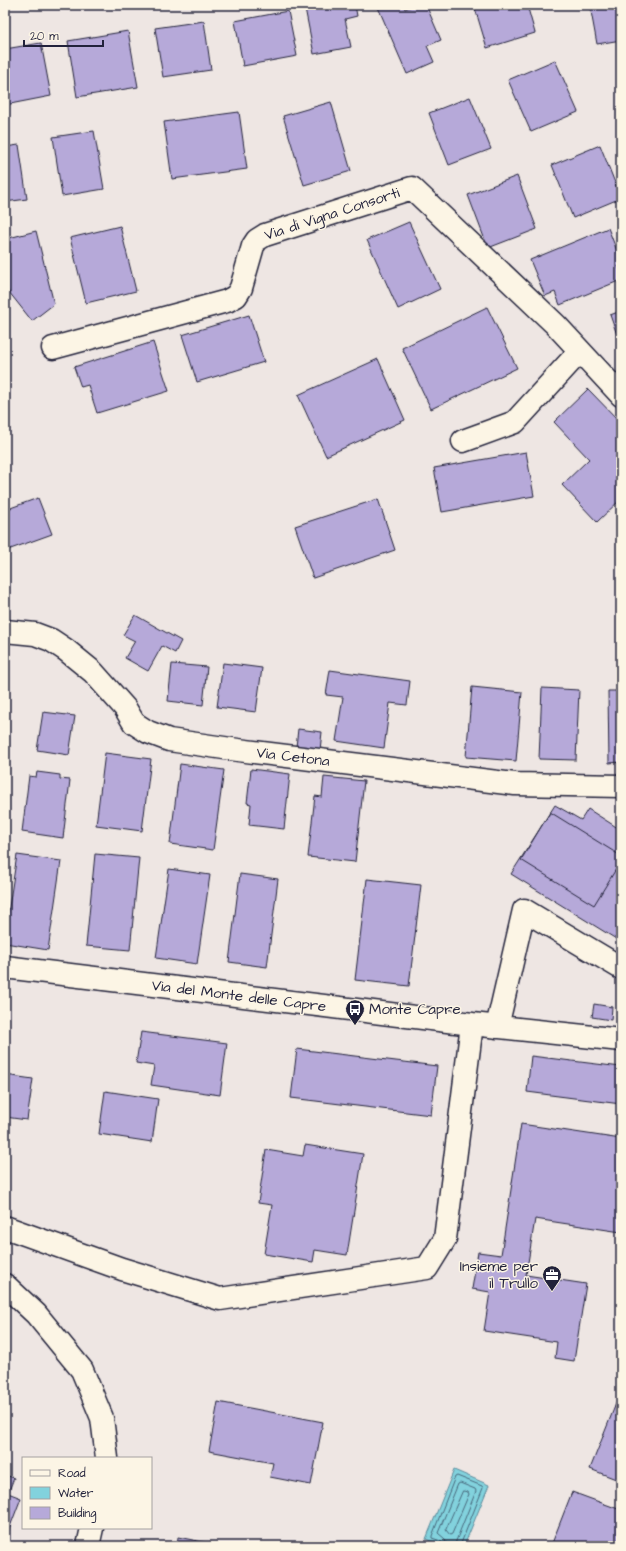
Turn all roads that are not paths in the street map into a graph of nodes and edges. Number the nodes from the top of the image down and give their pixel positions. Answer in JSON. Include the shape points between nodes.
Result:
{"nodes":[{"id":1,"x":53,"y":348,"type":"dead end"},
{"id":2,"x":580,"y":351,"type":"junction"},
{"id":3,"x":621,"y":396,"type":"edge"},
{"id":4,"x":462,"y":440,"type":"dead end"},
{"id":5,"x":5,"y":631,"type":"edge"},
{"id":6,"x":621,"y":786,"type":"edge"},
{"id":7,"x":5,"y":967,"type":"edge"},
{"id":8,"x":621,"y":968,"type":"edge"},
{"id":9,"x":472,"y":1024,"type":"junction"},
{"id":10,"x":497,"y":1027,"type":"junction"},
{"id":11,"x":621,"y":1040,"type":"edge"},
{"id":12,"x":5,"y":1227,"type":"edge"},
{"id":13,"x":5,"y":1285,"type":"edge"},
{"id":14,"x":107,"y":1457,"type":"edge"},
{"id":15,"x":92,"y":1529,"type":"edge"},
{"id":16,"x":88,"y":1546,"type":"edge"}],
"edges":[{"from":1,"to":2,"type":"street","name":"Via di Vigna Consorti","via":[[227,301],[236,296],[241,288],[253,246],[265,235],[412,188]]},
{"from":2,"to":3,"type":"street","name":"Via di Vigna Consorti"},
{"from":2,"to":4,"type":"street","via":[[515,422]]},
{"from":5,"to":6,"type":"street","name":"Via Cetona","via":[[36,634],[51,640],[94,672],[125,708],[134,723],[169,740],[515,784]]},
{"from":7,"to":9,"type":"street","name":"Via del Monte delle Capre"},
{"from":8,"to":10,"type":"street","via":[[524,910]]},
{"from":9,"to":10,"type":"street","name":"Via del Monte delle Capre"},
{"from":9,"to":12,"type":"street","via":[[445,1239],[427,1268],[220,1299],[122,1270]]},
{"from":10,"to":11,"type":"street","name":"Via del Monte delle Capre"},
{"from":13,"to":14,"type":"street","via":[[36,1314],[82,1370],[102,1418]]},
{"from":15,"to":16,"type":"street"}]}
